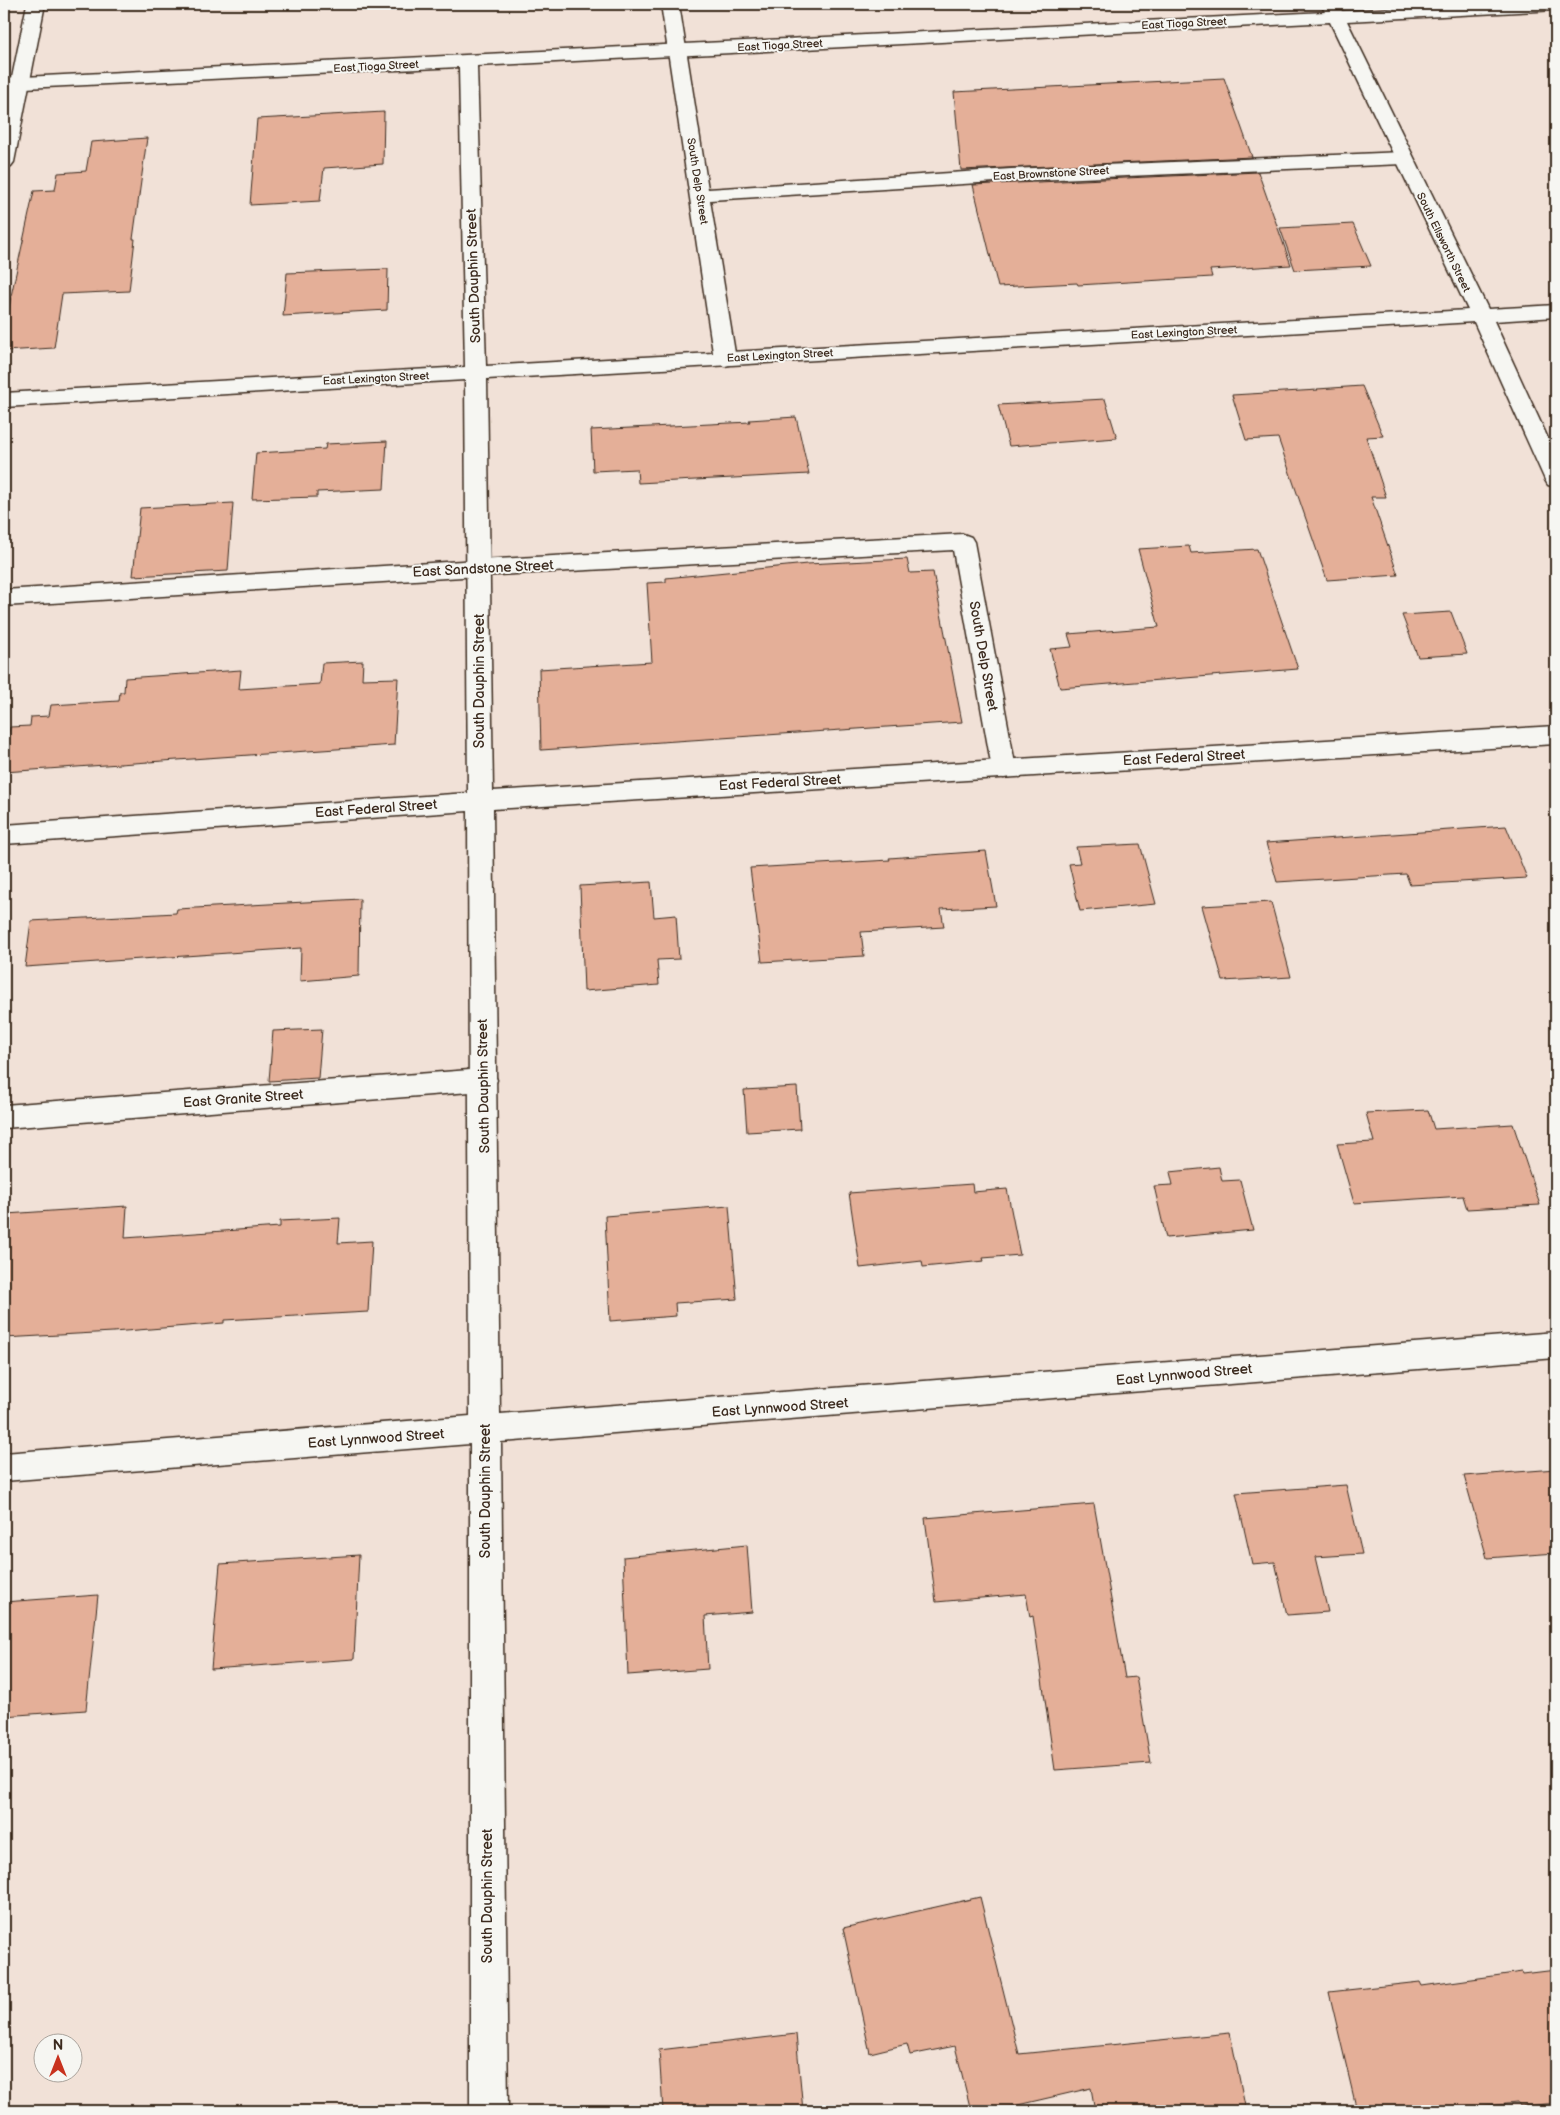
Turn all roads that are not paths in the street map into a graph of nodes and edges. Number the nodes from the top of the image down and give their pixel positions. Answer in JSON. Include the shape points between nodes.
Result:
{"nodes":[{"id":1,"x":36,"y":4,"type":"edge"},
{"id":2,"x":670,"y":4,"type":"edge"},
{"id":3,"x":1556,"y":5,"type":"edge"},
{"id":4,"x":1333,"y":9,"type":"edge"},
{"id":5,"x":677,"y":50,"type":"junction"},
{"id":6,"x":468,"y":62,"type":"junction"},
{"id":7,"x":12,"y":82,"type":"edge"},
{"id":8,"x":1403,"y":158,"type":"junction"},
{"id":9,"x":4,"y":162,"type":"edge"},
{"id":10,"x":700,"y":194,"type":"junction"},
{"id":11,"x":1556,"y":311,"type":"edge"},
{"id":12,"x":1481,"y":316,"type":"junction"},
{"id":13,"x":725,"y":358,"type":"junction"},
{"id":14,"x":476,"y":372,"type":"junction"},
{"id":15,"x":4,"y":400,"type":"edge"},
{"id":16,"x":1556,"y":480,"type":"edge"},
{"id":17,"x":963,"y":542,"type":"joint"},
{"id":18,"x":478,"y":568,"type":"junction"},
{"id":19,"x":4,"y":598,"type":"edge"},
{"id":20,"x":1556,"y":735,"type":"edge"},
{"id":21,"x":1004,"y":769,"type":"junction"},
{"id":22,"x":480,"y":801,"type":"junction"},
{"id":23,"x":4,"y":835,"type":"edge"},
{"id":24,"x":483,"y":1080,"type":"junction"},
{"id":25,"x":4,"y":1117,"type":"edge"},
{"id":26,"x":1556,"y":1345,"type":"edge"},
{"id":27,"x":485,"y":1430,"type":"junction"},
{"id":28,"x":4,"y":1466,"type":"edge"},
{"id":29,"x":489,"y":2111,"type":"edge"}],
"edges":[{"from":1,"to":7,"type":"street"},
{"from":2,"to":5,"type":"street","name":"South Delp Street"},
{"from":3,"to":4,"type":"street","name":"East Tioga Street"},
{"from":4,"to":5,"type":"street","name":"East Tioga Street"},
{"from":4,"to":8,"type":"street","name":"South Ellsworth Street"},
{"from":5,"to":6,"type":"street","name":"East Tioga Street"},
{"from":5,"to":10,"type":"street","name":"South Delp Street"},
{"from":6,"to":7,"type":"street","name":"East Tioga Street"},
{"from":6,"to":14,"type":"street","name":"South Dauphin Street"},
{"from":7,"to":9,"type":"street"},
{"from":8,"to":10,"type":"street","name":"East Brownstone Street","via":[[1011,175]]},
{"from":8,"to":12,"type":"street","name":"South Ellsworth Street"},
{"from":10,"to":13,"type":"street","name":"South Delp Street"},
{"from":11,"to":12,"type":"street","name":"East Lexington Street"},
{"from":12,"to":13,"type":"street","name":"East Lexington Street"},
{"from":12,"to":16,"type":"street","name":"South Ellsworth Street"},
{"from":13,"to":14,"type":"street","name":"East Lexington Street"},
{"from":14,"to":15,"type":"street","name":"East Lexington Street"},
{"from":14,"to":18,"type":"street","name":"South Dauphin Street"},
{"from":17,"to":18,"type":"street","name":"East Sandstone Street"},
{"from":17,"to":21,"type":"street","name":"South Delp Street"},
{"from":18,"to":19,"type":"street","name":"East Sandstone Street"},
{"from":18,"to":22,"type":"street","name":"South Dauphin Street"},
{"from":20,"to":21,"type":"street","name":"East Federal Street"},
{"from":21,"to":22,"type":"street","name":"East Federal Street"},
{"from":22,"to":23,"type":"street","name":"East Federal Street"},
{"from":22,"to":24,"type":"street","name":"South Dauphin Street"},
{"from":24,"to":25,"type":"street","name":"East Granite Street"},
{"from":24,"to":27,"type":"street","name":"South Dauphin Street"},
{"from":26,"to":27,"type":"street","name":"East Lynnwood Street"},
{"from":27,"to":28,"type":"street","name":"East Lynnwood Street"},
{"from":27,"to":29,"type":"street","name":"South Dauphin Street"}]}
